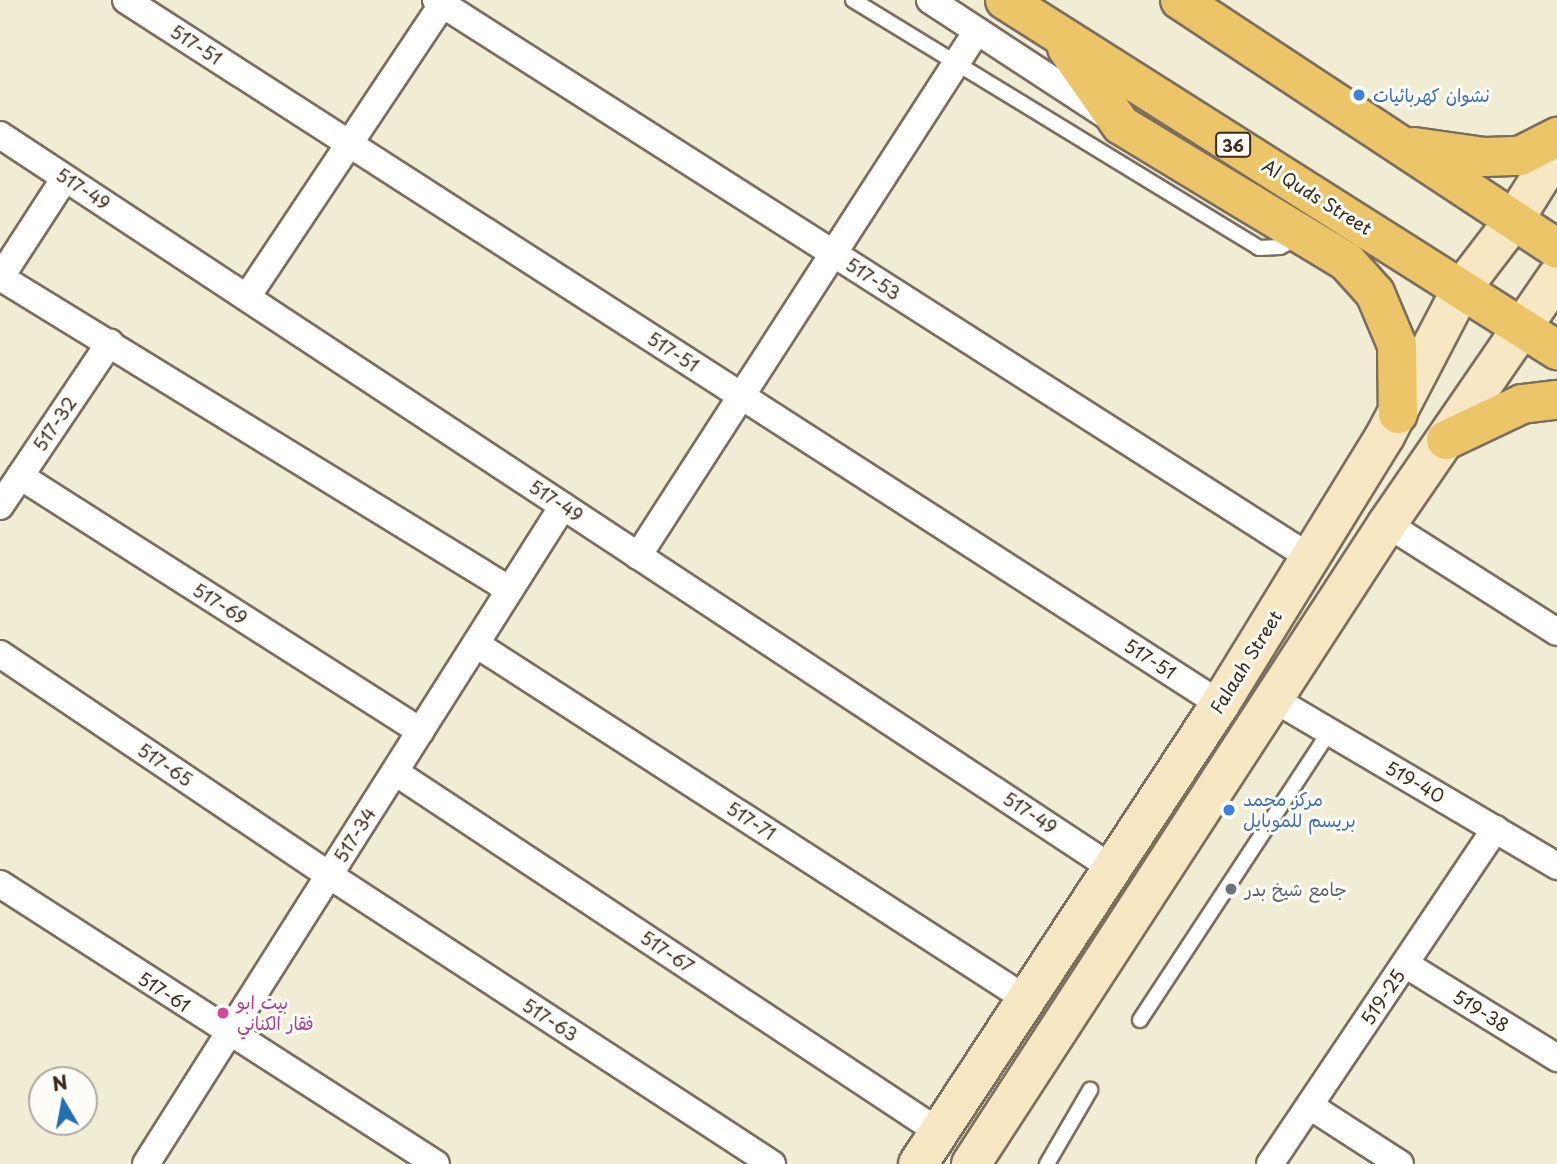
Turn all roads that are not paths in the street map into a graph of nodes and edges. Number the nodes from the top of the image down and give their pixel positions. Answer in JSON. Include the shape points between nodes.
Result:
{"nodes":[{"id":1,"x":126,"y":0,"type":"edge"},
{"id":2,"x":853,"y":0,"type":"edge"},
{"id":3,"x":930,"y":0,"type":"edge"},
{"id":4,"x":1005,"y":0,"type":"edge"},
{"id":5,"x":1180,"y":0,"type":"edge"},
{"id":6,"x":441,"y":1,"type":"edge"},
{"id":7,"x":977,"y":31,"type":"junction"},
{"id":8,"x":1058,"y":35,"type":"junction"},
{"id":9,"x":954,"y":65,"type":"junction"},
{"id":10,"x":1121,"y":125,"type":"junction"},
{"id":11,"x":0,"y":135,"type":"edge"},
{"id":12,"x":1557,"y":136,"type":"edge"},
{"id":13,"x":351,"y":145,"type":"junction"},
{"id":14,"x":1403,"y":145,"type":"junction"},
{"id":15,"x":1557,"y":151,"type":"edge"},
{"id":16,"x":65,"y":178,"type":"junction"},
{"id":17,"x":1514,"y":220,"type":"junction"},
{"id":18,"x":1304,"y":235,"type":"junction"},
{"id":19,"x":1557,"y":249,"type":"edge"},
{"id":20,"x":834,"y":254,"type":"junction"},
{"id":21,"x":0,"y":277,"type":"edge"},
{"id":22,"x":1557,"y":277,"type":"edge"},
{"id":23,"x":1462,"y":288,"type":"junction"},
{"id":24,"x":247,"y":298,"type":"junction"},
{"id":25,"x":1524,"y":327,"type":"junction"},
{"id":26,"x":110,"y":342,"type":"junction"},
{"id":27,"x":1557,"y":350,"type":"edge"},
{"id":28,"x":742,"y":397,"type":"junction"},
{"id":29,"x":1557,"y":400,"type":"edge"},
{"id":30,"x":1398,"y":414,"type":"junction"},
{"id":31,"x":1446,"y":440,"type":"junction"},
{"id":32,"x":20,"y":477,"type":"junction"},
{"id":33,"x":0,"y":506,"type":"edge"},
{"id":34,"x":563,"y":506,"type":"junction"},
{"id":35,"x":1387,"y":524,"type":"junction"},
{"id":36,"x":638,"y":555,"type":"junction"},
{"id":37,"x":1311,"y":558,"type":"junction"},
{"id":38,"x":510,"y":590,"type":"junction"},
{"id":39,"x":1557,"y":632,"type":"edge"},
{"id":40,"x":476,"y":644,"type":"junction"},
{"id":41,"x":0,"y":654,"type":"edge"},
{"id":42,"x":1272,"y":698,"type":"junction"},
{"id":43,"x":1220,"y":704,"type":"junction"},
{"id":44,"x":421,"y":731,"type":"junction"},
{"id":45,"x":1329,"y":732,"type":"junction"},
{"id":46,"x":395,"y":772,"type":"junction"},
{"id":47,"x":1495,"y":829,"type":"junction"},
{"id":48,"x":1557,"y":866,"type":"edge"},
{"id":49,"x":1112,"y":868,"type":"junction"},
{"id":50,"x":329,"y":876,"type":"junction"},
{"id":51,"x":0,"y":884,"type":"edge"},
{"id":52,"x":1405,"y":964,"type":"junction"},
{"id":53,"x":1026,"y":999,"type":"junction"},
{"id":54,"x":1140,"y":1020,"type":"dead end"},
{"id":55,"x":228,"y":1034,"type":"junction"},
{"id":56,"x":1557,"y":1058,"type":"edge"},
{"id":57,"x":1090,"y":1090,"type":"dead end"},
{"id":58,"x":1310,"y":1105,"type":"junction"},
{"id":59,"x":939,"y":1132,"type":"junction"},
{"id":60,"x":146,"y":1164,"type":"edge"},
{"id":61,"x":436,"y":1164,"type":"edge"},
{"id":62,"x":772,"y":1164,"type":"edge"},
{"id":63,"x":918,"y":1164,"type":"edge"},
{"id":64,"x":971,"y":1164,"type":"edge"},
{"id":65,"x":1047,"y":1164,"type":"edge"},
{"id":66,"x":1270,"y":1164,"type":"edge"},
{"id":67,"x":1400,"y":1164,"type":"edge"}],
"edges":[{"from":1,"to":13,"type":"street","name":"517-51"},
{"from":2,"to":9,"type":"lane"},
{"from":3,"to":7,"type":"street"},
{"from":4,"to":8,"type":"main road","name":"Al Quds Street","number":"36"},
{"from":5,"to":14,"type":"main road"},
{"from":6,"to":13,"type":"street"},
{"from":6,"to":20,"type":"street","name":"517-53"},
{"from":7,"to":9,"type":"street"},
{"from":7,"to":10,"type":"street"},
{"from":8,"to":10,"type":"main road"},
{"from":8,"to":23,"type":"main road","name":"Al Quds Street","number":"36"},
{"from":9,"to":18,"type":"lane","via":[[1259,248],[1280,247]]},
{"from":9,"to":20,"type":"street"},
{"from":10,"to":18,"type":"main road"},
{"from":11,"to":16,"type":"street","name":"517-49"},
{"from":12,"to":14,"type":"main road","via":[[1520,156],[1484,158]]},
{"from":13,"to":24,"type":"street"},
{"from":13,"to":28,"type":"street","name":"517-51"},
{"from":14,"to":17,"type":"main road"},
{"from":15,"to":17,"type":"main road","name":"Falaah Street"},
{"from":16,"to":21,"type":"street"},
{"from":16,"to":24,"type":"street","name":"517-49"},
{"from":17,"to":19,"type":"main road"},
{"from":17,"to":23,"type":"main road","name":"Falaah Street"},
{"from":18,"to":30,"type":"main road","via":[[1347,262],[1376,293],[1397,345]]},
{"from":20,"to":28,"type":"street"},
{"from":20,"to":37,"type":"street","name":"517-53"},
{"from":21,"to":26,"type":"street"},
{"from":22,"to":25,"type":"main road"},
{"from":23,"to":25,"type":"main road","name":"Al Quds Street","number":"36"},
{"from":23,"to":30,"type":"main road","name":"Falaah Street"},
{"from":24,"to":34,"type":"street","name":"517-49"},
{"from":25,"to":27,"type":"main road","name":"Al Quds Street","number":"36"},
{"from":25,"to":31,"type":"main road"},
{"from":26,"to":32,"type":"street","name":"517-32"},
{"from":26,"to":38,"type":"street"},
{"from":28,"to":36,"type":"street"},
{"from":28,"to":43,"type":"street","name":"517-51"},
{"from":29,"to":31,"type":"main road","via":[[1522,404]]},
{"from":30,"to":37,"type":"main road","name":"Falaah Street"},
{"from":31,"to":35,"type":"main road"},
{"from":32,"to":33,"type":"street","name":"517-32"},
{"from":32,"to":44,"type":"street","name":"517-69"},
{"from":34,"to":36,"type":"street","name":"517-49"},
{"from":34,"to":38,"type":"street","name":"517-34"},
{"from":35,"to":39,"type":"street"},
{"from":35,"to":42,"type":"main road"},
{"from":36,"to":49,"type":"street","name":"517-49"},
{"from":37,"to":43,"type":"main road","name":"Falaah Street"},
{"from":38,"to":40,"type":"street","name":"517-34"},
{"from":40,"to":44,"type":"street","name":"517-34"},
{"from":40,"to":53,"type":"street","name":"517-71"},
{"from":41,"to":50,"type":"street","name":"517-65"},
{"from":42,"to":45,"type":"street","name":"519-40"},
{"from":42,"to":64,"type":"main road"},
{"from":43,"to":49,"type":"main road","name":"Falaah Street"},
{"from":44,"to":46,"type":"street","name":"517-34"},
{"from":45,"to":47,"type":"street","name":"519-40"},
{"from":45,"to":54,"type":"lane"},
{"from":46,"to":50,"type":"street","name":"517-34"},
{"from":46,"to":59,"type":"street","name":"517-67"},
{"from":47,"to":48,"type":"street","name":"519-40"},
{"from":47,"to":52,"type":"street","name":"519-25"},
{"from":49,"to":53,"type":"main road","name":"Falaah Street"},
{"from":50,"to":55,"type":"street","name":"517-34"},
{"from":50,"to":62,"type":"street","name":"517-63"},
{"from":51,"to":55,"type":"street","name":"517-61"},
{"from":52,"to":56,"type":"street","name":"519-38"},
{"from":52,"to":58,"type":"street","name":"519-25"},
{"from":53,"to":59,"type":"main road","name":"Falaah Street"},
{"from":55,"to":60,"type":"street","name":"517-34"},
{"from":55,"to":61,"type":"street","name":"517-61"},
{"from":57,"to":65,"type":"lane"},
{"from":58,"to":66,"type":"street","name":"519-25"},
{"from":58,"to":67,"type":"street"},
{"from":59,"to":63,"type":"main road","name":"Falaah Street"}]}
